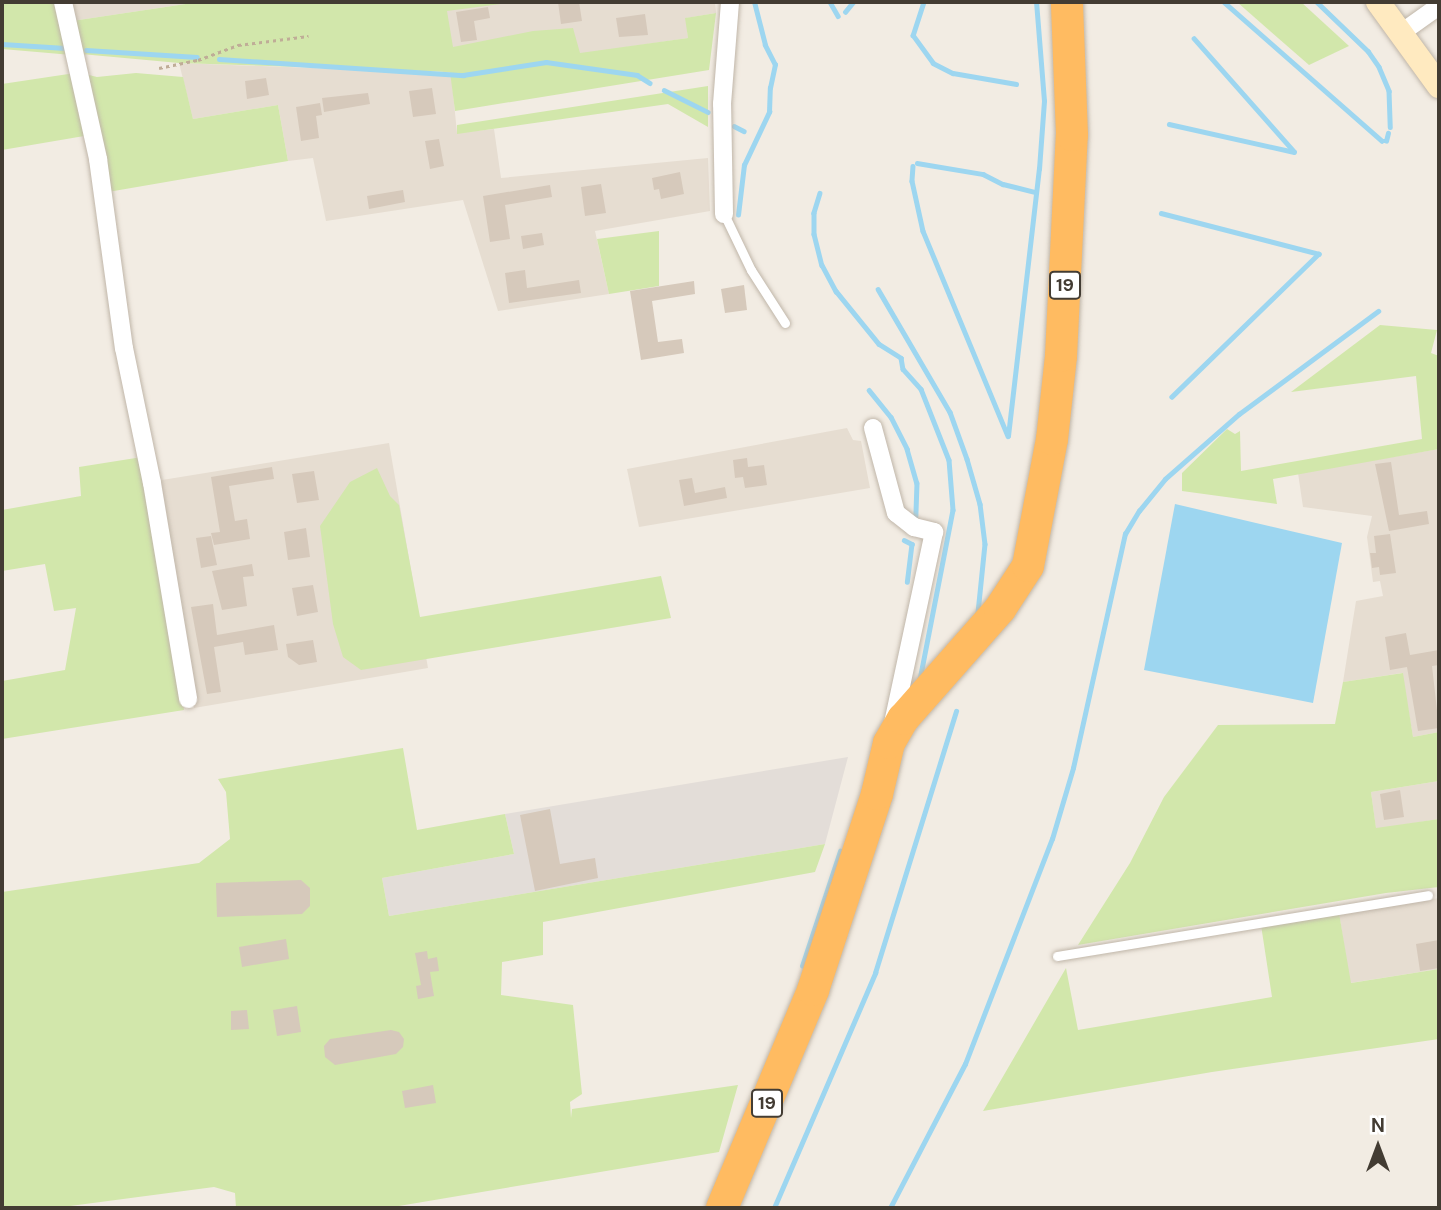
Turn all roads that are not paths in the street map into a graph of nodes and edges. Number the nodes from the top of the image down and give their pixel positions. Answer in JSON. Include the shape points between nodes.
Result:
{"nodes":[{"id":1,"x":63,"y":2,"type":"edge"},
{"id":2,"x":730,"y":2,"type":"edge"},
{"id":3,"x":1067,"y":2,"type":"edge"},
{"id":4,"x":1378,"y":2,"type":"edge"},
{"id":5,"x":1439,"y":6,"type":"edge"},
{"id":6,"x":1401,"y":33,"type":"junction"},
{"id":7,"x":1439,"y":86,"type":"edge"},
{"id":8,"x":724,"y":214,"type":"joint"},
{"id":9,"x":785,"y":323,"type":"dead end"},
{"id":10,"x":873,"y":428,"type":"dead end"},
{"id":11,"x":188,"y":699,"type":"dead end"},
{"id":12,"x":889,"y":743,"type":"junction"},
{"id":13,"x":1428,"y":895,"type":"dead end"},
{"id":14,"x":1057,"y":956,"type":"dead end"},
{"id":15,"x":722,"y":1208,"type":"edge"}],
"edges":[{"from":1,"to":11,"type":"street","via":[[98,159],[124,348]]},
{"from":2,"to":8,"type":"street","via":[[722,104]]},
{"from":3,"to":12,"type":"highway","number":"19","via":[[1072,147],[1061,356],[1052,439],[1028,566],[1000,609],[903,719]]},
{"from":4,"to":6,"type":"main road"},
{"from":5,"to":6,"type":"street"},
{"from":6,"to":7,"type":"main road"},
{"from":8,"to":9,"type":"lane","via":[[751,270]]},
{"from":10,"to":12,"type":"street","via":[[896,513],[914,527],[934,532]]},
{"from":12,"to":15,"type":"highway","number":"19","via":[[877,794],[813,990]]},
{"from":13,"to":14,"type":"lane"}]}
